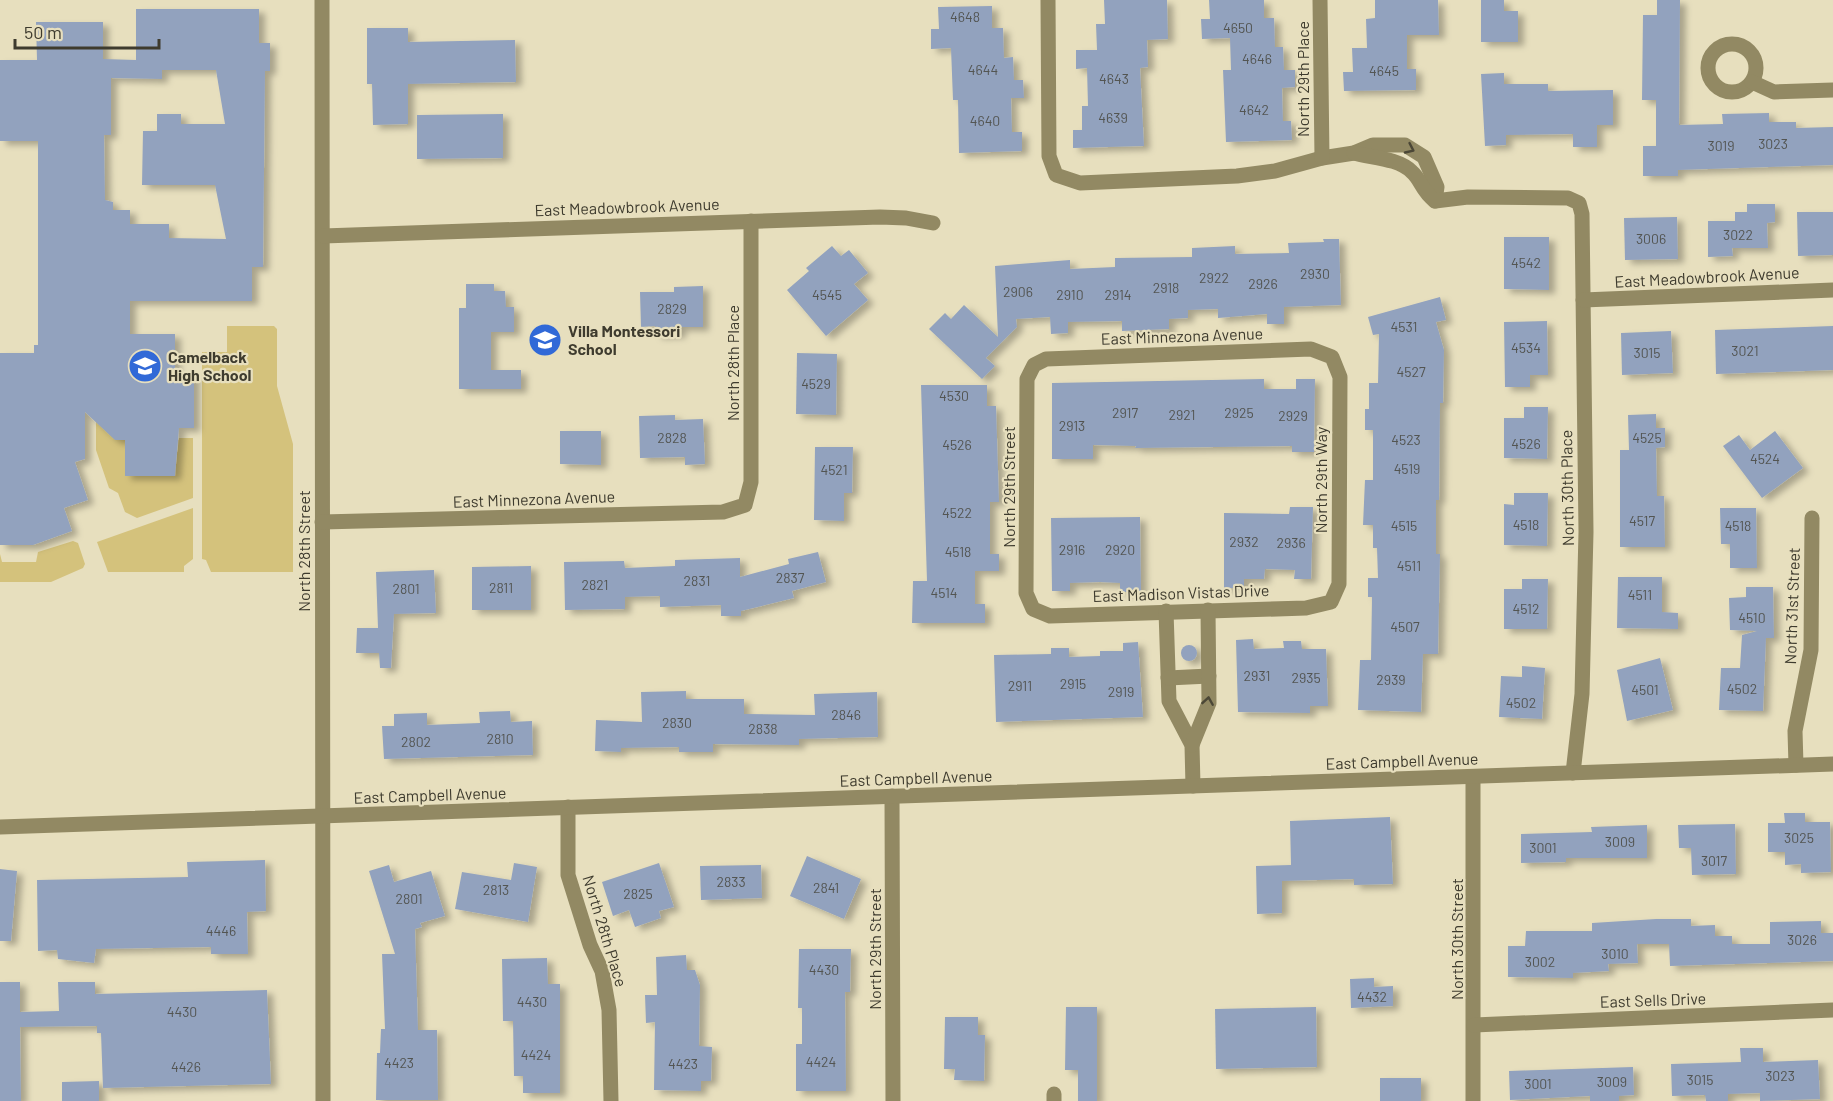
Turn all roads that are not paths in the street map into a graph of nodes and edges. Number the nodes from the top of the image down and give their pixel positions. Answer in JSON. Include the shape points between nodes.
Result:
{"nodes":[{"id":1,"x":322,"y":0,"type":"edge"},
{"id":2,"x":1048,"y":0,"type":"edge"},
{"id":3,"x":1320,"y":0,"type":"edge"},
{"id":4,"x":1752,"y":82,"type":"dead end"},
{"id":5,"x":1833,"y":90,"type":"edge"},
{"id":6,"x":1322,"y":158,"type":"junction"},
{"id":7,"x":751,"y":221,"type":"junction"},
{"id":8,"x":933,"y":223,"type":"dead end"},
{"id":9,"x":323,"y":236,"type":"junction"},
{"id":10,"x":1833,"y":290,"type":"edge"},
{"id":11,"x":1583,"y":300,"type":"junction"},
{"id":12,"x":1332,"y":357,"type":"joint"},
{"id":13,"x":1034,"y":365,"type":"joint"},
{"id":14,"x":745,"y":505,"type":"joint"},
{"id":15,"x":1812,"y":518,"type":"dead end"},
{"id":16,"x":322,"y":522,"type":"junction"},
{"id":17,"x":1331,"y":602,"type":"joint"},
{"id":18,"x":1033,"y":609,"type":"joint"},
{"id":19,"x":1208,"y":610,"type":"junction"},
{"id":20,"x":1166,"y":611,"type":"junction"},
{"id":21,"x":1209,"y":676,"type":"junction"},
{"id":22,"x":1168,"y":678,"type":"junction"},
{"id":23,"x":1192,"y":745,"type":"junction"},
{"id":24,"x":1833,"y":764,"type":"edge"},
{"id":25,"x":1796,"y":765,"type":"junction"},
{"id":26,"x":1573,"y":773,"type":"junction"},
{"id":27,"x":1473,"y":777,"type":"junction"},
{"id":28,"x":1193,"y":786,"type":"junction"},
{"id":29,"x":892,"y":796,"type":"junction"},
{"id":30,"x":567,"y":807,"type":"junction"},
{"id":31,"x":322,"y":817,"type":"junction"},
{"id":32,"x":0,"y":827,"type":"edge"},
{"id":33,"x":1833,"y":1010,"type":"edge"},
{"id":34,"x":1474,"y":1025,"type":"junction"},
{"id":35,"x":323,"y":1101,"type":"edge"},
{"id":36,"x":611,"y":1101,"type":"edge"},
{"id":37,"x":893,"y":1101,"type":"edge"},
{"id":38,"x":1473,"y":1101,"type":"edge"}],
"edges":[{"from":1,"to":9,"type":"street","name":"North 28th Street"},
{"from":2,"to":6,"type":"street","via":[[1049,156],[1056,175],[1080,183],[1238,176]]},
{"from":3,"to":6,"type":"street","name":"North 29th Place"},
{"from":4,"to":5,"type":"street","via":[[1774,92]]},
{"from":6,"to":11,"type":"street","name":"North 30th Place","one_way":true,"via":[[1354,153],[1402,164],[1435,201],[1468,197],[1568,198],[1579,203]]},
{"from":7,"to":8,"type":"street","name":"East Meadowbrook Avenue","via":[[880,217]]},
{"from":7,"to":9,"type":"street","name":"East Meadowbrook Avenue"},
{"from":7,"to":14,"type":"street","name":"North 28th Place","via":[[751,482]]},
{"from":9,"to":16,"type":"street","name":"North 28th Street"},
{"from":10,"to":11,"type":"street","name":"East Meadowbrook Avenue"},
{"from":11,"to":26,"type":"street","name":"North 30th Place","via":[[1586,532],[1582,694]]},
{"from":12,"to":13,"type":"street","name":"East Minnezona Avenue","via":[[1311,349],[1046,359]]},
{"from":12,"to":17,"type":"street","name":"North 29th Way","via":[[1340,377],[1339,584]]},
{"from":13,"to":18,"type":"street","name":"North 29th Street","via":[[1027,379],[1026,593]]},
{"from":14,"to":16,"type":"street","name":"East Minnezona Avenue","via":[[723,512]]},
{"from":15,"to":25,"type":"street","name":"North 31st Street","via":[[1811,650],[1796,731]]},
{"from":16,"to":31,"type":"street","name":"North 28th Street"},
{"from":17,"to":19,"type":"street","name":"East Madison Vistas Drive","via":[[1306,608]]},
{"from":18,"to":20,"type":"street","name":"East Madison Vistas Drive","via":[[1050,615]]},
{"from":19,"to":20,"type":"street","name":"East Madison Vistas Drive"},
{"from":19,"to":21,"type":"street"},
{"from":20,"to":22,"type":"street"},
{"from":21,"to":22,"type":"street"},
{"from":23,"to":21,"type":"street","one_way":true,"via":[[1209,703]]},
{"from":22,"to":23,"type":"street","via":[[1169,701]]},
{"from":23,"to":28,"type":"street"},
{"from":24,"to":25,"type":"street","name":"East Campbell Avenue"},
{"from":25,"to":26,"type":"street","name":"East Campbell Avenue"},
{"from":26,"to":27,"type":"street","name":"East Campbell Avenue"},
{"from":27,"to":28,"type":"street","name":"East Campbell Avenue"},
{"from":27,"to":34,"type":"street","name":"North 30th Street"},
{"from":28,"to":29,"type":"street","name":"East Campbell Avenue"},
{"from":29,"to":30,"type":"street","name":"East Campbell Avenue"},
{"from":29,"to":37,"type":"street","name":"North 29th Street"},
{"from":30,"to":31,"type":"street","name":"East Campbell Avenue"},
{"from":30,"to":36,"type":"street","name":"North 28th Place","via":[[568,875],[602,971],[609,1010]]},
{"from":31,"to":32,"type":"street","name":"East Campbell Avenue"},
{"from":31,"to":35,"type":"street","name":"North 28th Street"},
{"from":33,"to":34,"type":"street","name":"East Sells Drive"},
{"from":34,"to":38,"type":"street","name":"North 30th Street"}]}
